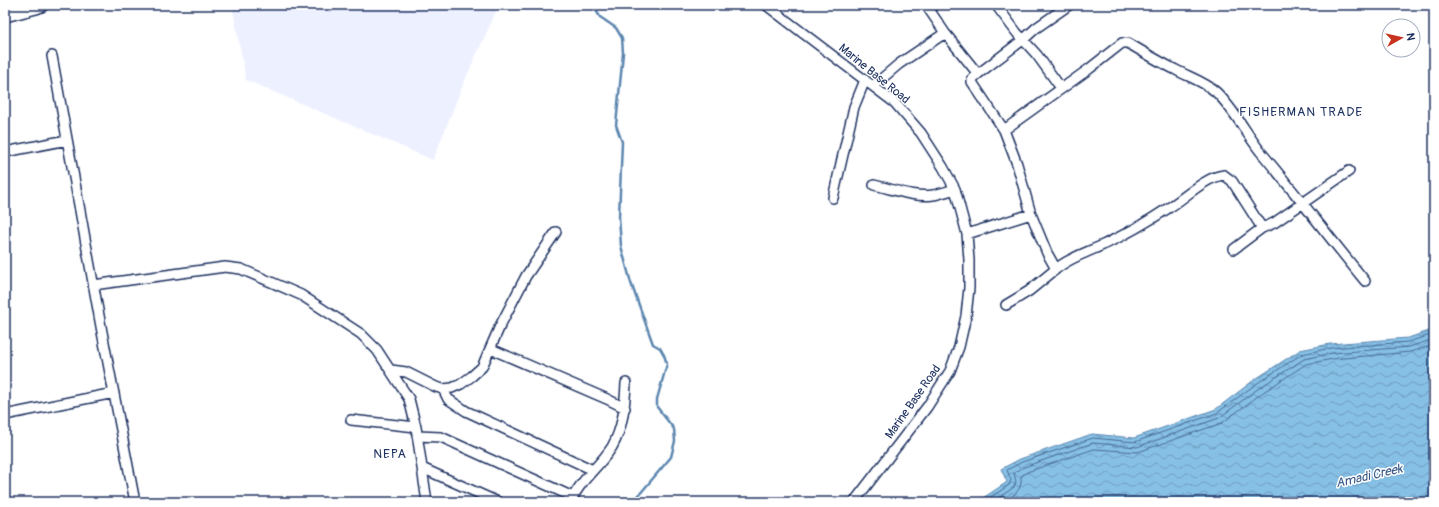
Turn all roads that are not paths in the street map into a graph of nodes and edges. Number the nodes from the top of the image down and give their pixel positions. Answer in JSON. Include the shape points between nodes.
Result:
{"nodes":[{"id":1,"x":42,"y":5,"type":"edge"},
{"id":2,"x":766,"y":5,"type":"edge"},
{"id":3,"x":926,"y":5,"type":"edge"},
{"id":4,"x":996,"y":5,"type":"edge"},
{"id":5,"x":1069,"y":5,"type":"edge"},
{"id":6,"x":5,"y":15,"type":"edge"},
{"id":7,"x":945,"y":33,"type":"junction"},
{"id":8,"x":1024,"y":39,"type":"junction"},
{"id":9,"x":52,"y":56,"type":"dead end"},
{"id":10,"x":978,"y":74,"type":"junction"},
{"id":11,"x":865,"y":80,"type":"junction"},
{"id":12,"x":873,"y":86,"type":"junction"},
{"id":13,"x":1061,"y":88,"type":"junction"},
{"id":14,"x":1004,"y":130,"type":"junction"},
{"id":15,"x":67,"y":140,"type":"junction"},
{"id":16,"x":5,"y":152,"type":"edge"},
{"id":17,"x":1349,"y":170,"type":"dead end"},
{"id":18,"x":874,"y":184,"type":"dead end"},
{"id":19,"x":955,"y":190,"type":"junction"},
{"id":20,"x":833,"y":198,"type":"dead end"},
{"id":21,"x":1303,"y":203,"type":"junction"},
{"id":22,"x":1031,"y":214,"type":"junction"},
{"id":23,"x":1262,"y":228,"type":"junction"},
{"id":24,"x":556,"y":232,"type":"dead end"},
{"id":25,"x":967,"y":234,"type":"junction"},
{"id":26,"x":1234,"y":249,"type":"dead end"},
{"id":27,"x":1056,"y":269,"type":"junction"},
{"id":28,"x":1365,"y":282,"type":"dead end"},
{"id":29,"x":93,"y":285,"type":"junction"},
{"id":30,"x":1006,"y":305,"type":"dead end"},
{"id":31,"x":491,"y":349,"type":"junction"},
{"id":32,"x":391,"y":370,"type":"junction"},
{"id":33,"x":626,"y":384,"type":"dead end"},
{"id":34,"x":443,"y":389,"type":"junction"},
{"id":35,"x":114,"y":393,"type":"junction"},
{"id":36,"x":625,"y":408,"type":"junction"},
{"id":37,"x":5,"y":415,"type":"edge"},
{"id":38,"x":351,"y":420,"type":"dead end"},
{"id":39,"x":416,"y":431,"type":"junction"},
{"id":40,"x":422,"y":468,"type":"junction"},
{"id":41,"x":593,"y":470,"type":"junction"},
{"id":42,"x":572,"y":500,"type":"edge"},
{"id":43,"x":135,"y":502,"type":"edge"},
{"id":44,"x":426,"y":502,"type":"edge"},
{"id":45,"x":498,"y":502,"type":"edge"},
{"id":46,"x":854,"y":502,"type":"edge"}],
"edges":[{"from":1,"to":6,"type":"street"},
{"from":2,"to":11,"type":"street","name":"Marine Base Road"},
{"from":3,"to":7,"type":"street"},
{"from":4,"to":8,"type":"street"},
{"from":5,"to":8,"type":"street"},
{"from":7,"to":10,"type":"street"},
{"from":7,"to":12,"type":"street","via":[[899,64]]},
{"from":8,"to":10,"type":"street"},
{"from":8,"to":13,"type":"street"},
{"from":9,"to":15,"type":"street"},
{"from":10,"to":14,"type":"street","via":[[972,82]]},
{"from":11,"to":12,"type":"street","name":"Marine Base Road"},
{"from":11,"to":20,"type":"street","via":[[854,107]]},
{"from":12,"to":19,"type":"street","name":"Marine Base Road","via":[[895,103],[921,133]]},
{"from":13,"to":14,"type":"street"},
{"from":13,"to":21,"type":"street","via":[[1122,43],[1128,43],[1215,92]]},
{"from":14,"to":22,"type":"street","via":[[1018,164]]},
{"from":15,"to":16,"type":"street"},
{"from":15,"to":29,"type":"street"},
{"from":17,"to":21,"type":"street"},
{"from":18,"to":19,"type":"street","via":[[925,196]]},
{"from":19,"to":25,"type":"street","name":"Marine Base Road"},
{"from":21,"to":23,"type":"street"},
{"from":21,"to":28,"type":"street"},
{"from":22,"to":25,"type":"street"},
{"from":22,"to":27,"type":"street"},
{"from":23,"to":26,"type":"street"},
{"from":23,"to":27,"type":"street","via":[[1232,181],[1224,175],[1218,175],[1120,237],[1062,263]]},
{"from":24,"to":31,"type":"street","via":[[526,276]]},
{"from":25,"to":46,"type":"street","name":"Marine Base Road","via":[[969,288],[966,316],[950,371],[927,407]]},
{"from":27,"to":30,"type":"street","via":[[1029,291]]},
{"from":29,"to":32,"type":"street","via":[[225,267],[241,270],[301,295],[361,334],[378,350]]},
{"from":29,"to":35,"type":"street"},
{"from":31,"to":34,"type":"street","via":[[482,367],[472,376],[461,384]]},
{"from":31,"to":36,"type":"street"},
{"from":32,"to":34,"type":"street","via":[[406,372]]},
{"from":32,"to":39,"type":"street","via":[[408,399]]},
{"from":33,"to":36,"type":"street"},
{"from":34,"to":41,"type":"street","via":[[448,399],[466,411]]},
{"from":35,"to":37,"type":"street"},
{"from":35,"to":43,"type":"street"},
{"from":36,"to":41,"type":"street","via":[[611,447]]},
{"from":38,"to":39,"type":"street"},
{"from":39,"to":40,"type":"street"},
{"from":39,"to":42,"type":"street","via":[[441,437]]},
{"from":40,"to":44,"type":"street"},
{"from":40,"to":45,"type":"street"},
{"from":41,"to":42,"type":"street"}]}
